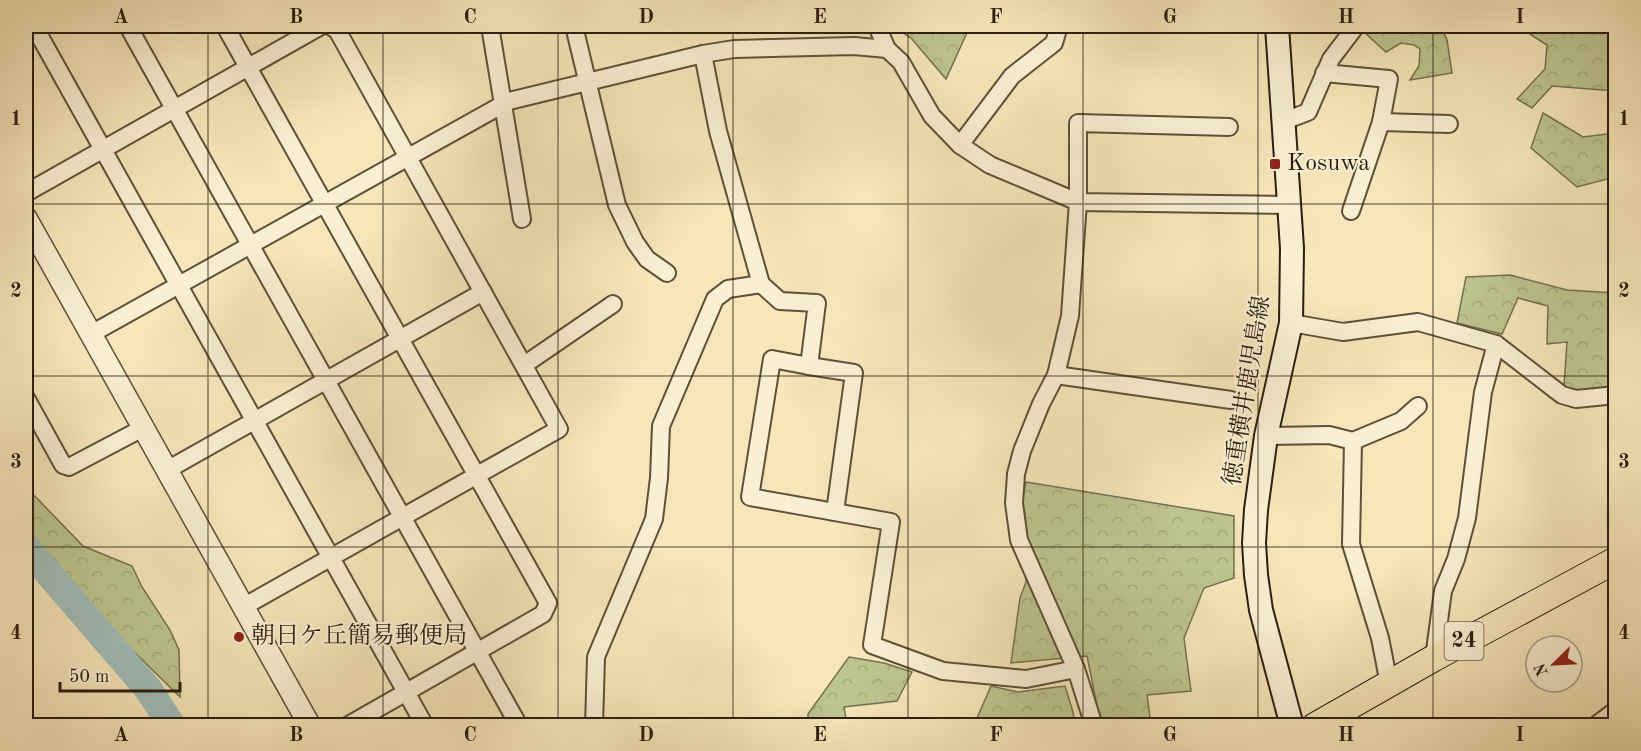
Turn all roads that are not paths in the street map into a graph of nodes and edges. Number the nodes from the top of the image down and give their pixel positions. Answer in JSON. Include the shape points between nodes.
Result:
{"nodes":[{"id":1,"x":34,"y":26,"type":"edge"},
{"id":2,"x":128,"y":26,"type":"edge"},
{"id":3,"x":225,"y":26,"type":"edge"},
{"id":4,"x":321,"y":26,"type":"edge"},
{"id":5,"x":330,"y":26,"type":"edge"},
{"id":6,"x":490,"y":26,"type":"edge"},
{"id":7,"x":574,"y":26,"type":"edge"},
{"id":8,"x":877,"y":26,"type":"edge"},
{"id":9,"x":1059,"y":26,"type":"edge"},
{"id":10,"x":1277,"y":26,"type":"edge"},
{"id":11,"x":1356,"y":26,"type":"edge"},
{"id":12,"x":887,"y":50,"type":"junction"},
{"id":13,"x":703,"y":54,"type":"junction"},
{"id":14,"x":248,"y":67,"type":"junction"},
{"id":15,"x":1324,"y":73,"type":"junction"},
{"id":16,"x":587,"y":81,"type":"junction"},
{"id":17,"x":503,"y":104,"type":"junction"},
{"id":18,"x":174,"y":108,"type":"junction"},
{"id":19,"x":1284,"y":121,"type":"junction"},
{"id":20,"x":1380,"y":122,"type":"junction"},
{"id":21,"x":1449,"y":124,"type":"dead end"},
{"id":22,"x":1229,"y":127,"type":"dead end"},
{"id":23,"x":960,"y":145,"type":"junction"},
{"id":24,"x":103,"y":149,"type":"junction"},
{"id":25,"x":408,"y":158,"type":"junction"},
{"id":26,"x":26,"y":193,"type":"edge"},
{"id":27,"x":1078,"y":202,"type":"junction"},
{"id":28,"x":324,"y":204,"type":"junction"},
{"id":29,"x":1290,"y":205,"type":"junction"},
{"id":30,"x":1351,"y":211,"type":"dead end"},
{"id":31,"x":26,"y":218,"type":"edge"},
{"id":32,"x":522,"y":219,"type":"dead end"},
{"id":33,"x":250,"y":246,"type":"junction"},
{"id":34,"x":668,"y":273,"type":"dead end"},
{"id":35,"x":761,"y":284,"type":"junction"},
{"id":36,"x":179,"y":285,"type":"junction"},
{"id":37,"x":483,"y":292,"type":"junction"},
{"id":38,"x":613,"y":304,"type":"dead end"},
{"id":39,"x":1291,"y":323,"type":"junction"},
{"id":40,"x":91,"y":334,"type":"junction"},
{"id":41,"x":400,"y":339,"type":"junction"},
{"id":42,"x":1496,"y":344,"type":"junction"},
{"id":43,"x":524,"y":365,"type":"junction"},
{"id":44,"x":809,"y":366,"type":"junction"},
{"id":45,"x":1056,"y":375,"type":"junction"},
{"id":46,"x":326,"y":380,"type":"junction"},
{"id":47,"x":1616,"y":395,"type":"edge"},
{"id":48,"x":26,"y":398,"type":"edge"},
{"id":49,"x":1230,"y":400,"type":"dead end"},
{"id":50,"x":1418,"y":406,"type":"dead end"},
{"id":51,"x":254,"y":421,"type":"junction"},
{"id":52,"x":143,"y":428,"type":"junction"},
{"id":53,"x":1266,"y":436,"type":"junction"},
{"id":54,"x":1353,"y":441,"type":"junction"},
{"id":55,"x":167,"y":470,"type":"junction"},
{"id":56,"x":476,"y":475,"type":"junction"},
{"id":57,"x":835,"y":512,"type":"junction"},
{"id":58,"x":403,"y":516,"type":"junction"},
{"id":59,"x":331,"y":557,"type":"junction"},
{"id":60,"x":1616,"y":560,"type":"edge"},
{"id":61,"x":243,"y":607,"type":"junction"},
{"id":62,"x":478,"y":651,"type":"junction"},
{"id":63,"x":1434,"y":658,"type":"junction"},
{"id":64,"x":1076,"y":669,"type":"junction"},
{"id":65,"x":1389,"y":684,"type":"junction"},
{"id":66,"x":406,"y":692,"type":"junction"},
{"id":67,"x":1616,"y":710,"type":"edge"},
{"id":68,"x":310,"y":726,"type":"edge"},
{"id":69,"x":347,"y":726,"type":"edge"},
{"id":70,"x":424,"y":726,"type":"edge"},
{"id":71,"x":519,"y":726,"type":"edge"},
{"id":72,"x":594,"y":726,"type":"edge"},
{"id":73,"x":1094,"y":726,"type":"edge"},
{"id":74,"x":1292,"y":726,"type":"edge"},
{"id":75,"x":1315,"y":726,"type":"edge"},
{"id":76,"x":1595,"y":726,"type":"edge"}],
"edges":[{"from":1,"to":24,"type":"street"},
{"from":2,"to":18,"type":"street"},
{"from":3,"to":14,"type":"street"},
{"from":4,"to":14,"type":"street"},
{"from":5,"to":25,"type":"street","via":[[337,30]]},
{"from":6,"to":17,"type":"street"},
{"from":7,"to":16,"type":"street"},
{"from":8,"to":12,"type":"street"},
{"from":9,"to":23,"type":"street","via":[[1054,43],[1012,76]]},
{"from":10,"to":19,"type":"main road","name":"徳重横井鹿児島線"},
{"from":11,"to":15,"type":"street"},
{"from":12,"to":13,"type":"street","via":[[843,46],[734,49]]},
{"from":12,"to":23,"type":"street","via":[[901,62],[932,116]]},
{"from":13,"to":16,"type":"street"},
{"from":13,"to":35,"type":"street","via":[[718,131]]},
{"from":14,"to":18,"type":"street"},
{"from":14,"to":28,"type":"street"},
{"from":15,"to":19,"type":"street","via":[[1308,112]]},
{"from":15,"to":20,"type":"street","via":[[1389,79]]},
{"from":16,"to":17,"type":"street"},
{"from":16,"to":34,"type":"street","via":[[616,205],[647,259]]},
{"from":17,"to":25,"type":"street"},
{"from":17,"to":32,"type":"street"},
{"from":18,"to":24,"type":"street"},
{"from":18,"to":33,"type":"street"},
{"from":19,"to":29,"type":"main road","name":"徳重横井鹿児島線"},
{"from":20,"to":21,"type":"street"},
{"from":20,"to":30,"type":"street"},
{"from":22,"to":27,"type":"street","via":[[1078,123]]},
{"from":23,"to":27,"type":"street","via":[[990,165]]},
{"from":24,"to":26,"type":"street"},
{"from":24,"to":36,"type":"street"},
{"from":25,"to":28,"type":"street"},
{"from":25,"to":37,"type":"street"},
{"from":27,"to":29,"type":"street"},
{"from":27,"to":45,"type":"street","via":[[1070,316]]},
{"from":28,"to":33,"type":"street"},
{"from":28,"to":41,"type":"street"},
{"from":29,"to":39,"type":"main road","name":"徳重横井鹿児島線"},
{"from":31,"to":40,"type":"street"},
{"from":33,"to":36,"type":"street"},
{"from":33,"to":46,"type":"street"},
{"from":35,"to":44,"type":"street","via":[[780,301],[817,303]]},
{"from":35,"to":72,"type":"street","via":[[728,288],[715,299],[661,426],[654,519],[596,657]]},
{"from":36,"to":40,"type":"street"},
{"from":36,"to":51,"type":"street"},
{"from":37,"to":41,"type":"street"},
{"from":37,"to":43,"type":"street"},
{"from":38,"to":43,"type":"street"},
{"from":39,"to":42,"type":"street","via":[[1343,332],[1418,322]]},
{"from":39,"to":53,"type":"main road","name":"徳重横井鹿児島線"},
{"from":40,"to":52,"type":"street"},
{"from":41,"to":46,"type":"street"},
{"from":41,"to":56,"type":"street"},
{"from":42,"to":47,"type":"street","via":[[1562,395],[1576,399]]},
{"from":42,"to":63,"type":"street","via":[[1483,392],[1467,518],[1443,591]]},
{"from":43,"to":56,"type":"street","via":[[559,429]]},
{"from":44,"to":57,"type":"street","via":[[854,373]]},
{"from":44,"to":57,"type":"street","via":[[772,359],[750,497]]},
{"from":45,"to":49,"type":"street"},
{"from":45,"to":64,"type":"street","via":[[1022,451],[1014,503],[1019,540]]},
{"from":46,"to":51,"type":"street"},
{"from":46,"to":58,"type":"street"},
{"from":48,"to":52,"type":"street","via":[[63,465],[69,467]]},
{"from":50,"to":54,"type":"street","via":[[1401,421]]},
{"from":51,"to":55,"type":"street"},
{"from":51,"to":59,"type":"street"},
{"from":52,"to":55,"type":"street"},
{"from":53,"to":54,"type":"street","via":[[1329,435]]},
{"from":53,"to":74,"type":"main road","name":"徳重横井鹿児島線","via":[[1256,510],[1256,575],[1261,610]]},
{"from":54,"to":65,"type":"street","via":[[1352,544],[1380,638]]},
{"from":55,"to":61,"type":"street"},
{"from":56,"to":58,"type":"street"},
{"from":56,"to":62,"type":"street","via":[[548,603],[543,614]]},
{"from":57,"to":64,"type":"street","via":[[891,522],[872,645],[943,671],[1026,680]]},
{"from":58,"to":59,"type":"street"},
{"from":58,"to":62,"type":"street"},
{"from":59,"to":61,"type":"street"},
{"from":59,"to":66,"type":"street"},
{"from":60,"to":63,"type":"main road","number":"24"},
{"from":61,"to":68,"type":"street"},
{"from":62,"to":66,"type":"street"},
{"from":62,"to":71,"type":"street"},
{"from":63,"to":65,"type":"main road","number":"24"},
{"from":64,"to":73,"type":"street"},
{"from":65,"to":75,"type":"main road","number":"24"},
{"from":66,"to":69,"type":"street"},
{"from":66,"to":70,"type":"street"},
{"from":67,"to":76,"type":"street"}]}
